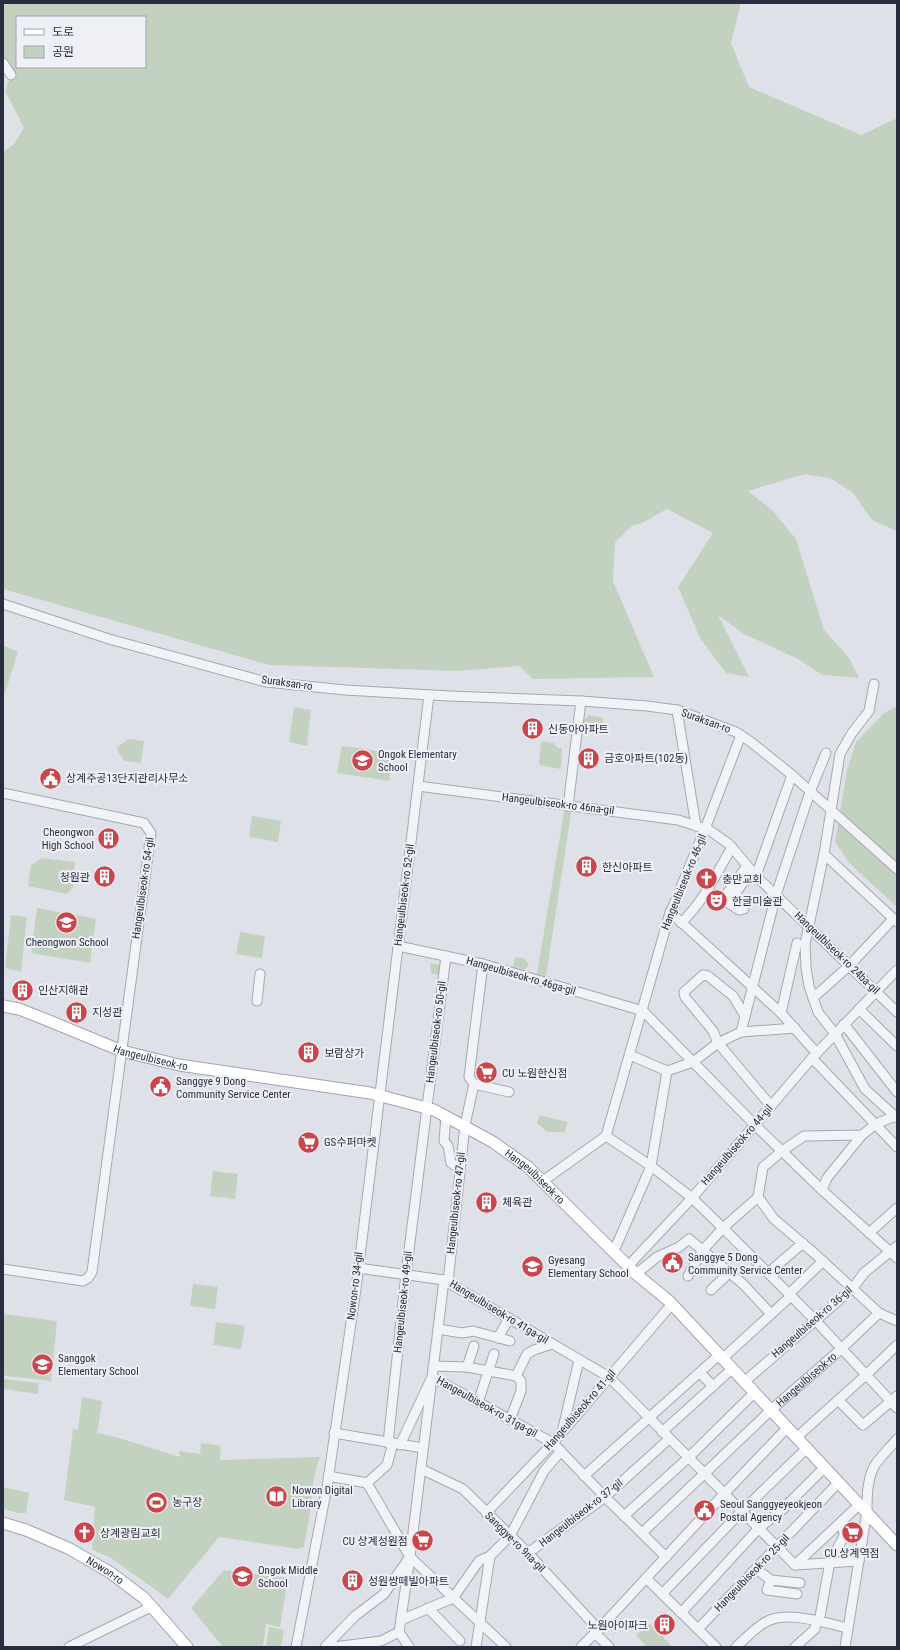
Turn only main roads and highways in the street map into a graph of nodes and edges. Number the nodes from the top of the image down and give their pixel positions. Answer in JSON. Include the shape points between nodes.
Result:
{"nodes":[{"id":1,"x":3,"y":1006,"type":"edge"},
{"id":2,"x":3,"y":1523,"type":"edge"},
{"id":3,"x":897,"y":1544,"type":"edge"},
{"id":4,"x":187,"y":1647,"type":"edge"}],
"edges":[{"from":1,"to":3,"type":"main road","name":"Hangeulbiseok-ro","via":[[19,1009],[122,1051],[179,1065],[380,1095],[427,1108],[464,1125],[503,1148],[528,1167],[632,1270],[672,1304]]},
{"from":2,"to":4,"type":"main road","name":"Nowon-ro","via":[[70,1549],[111,1573],[144,1598]]}]}
